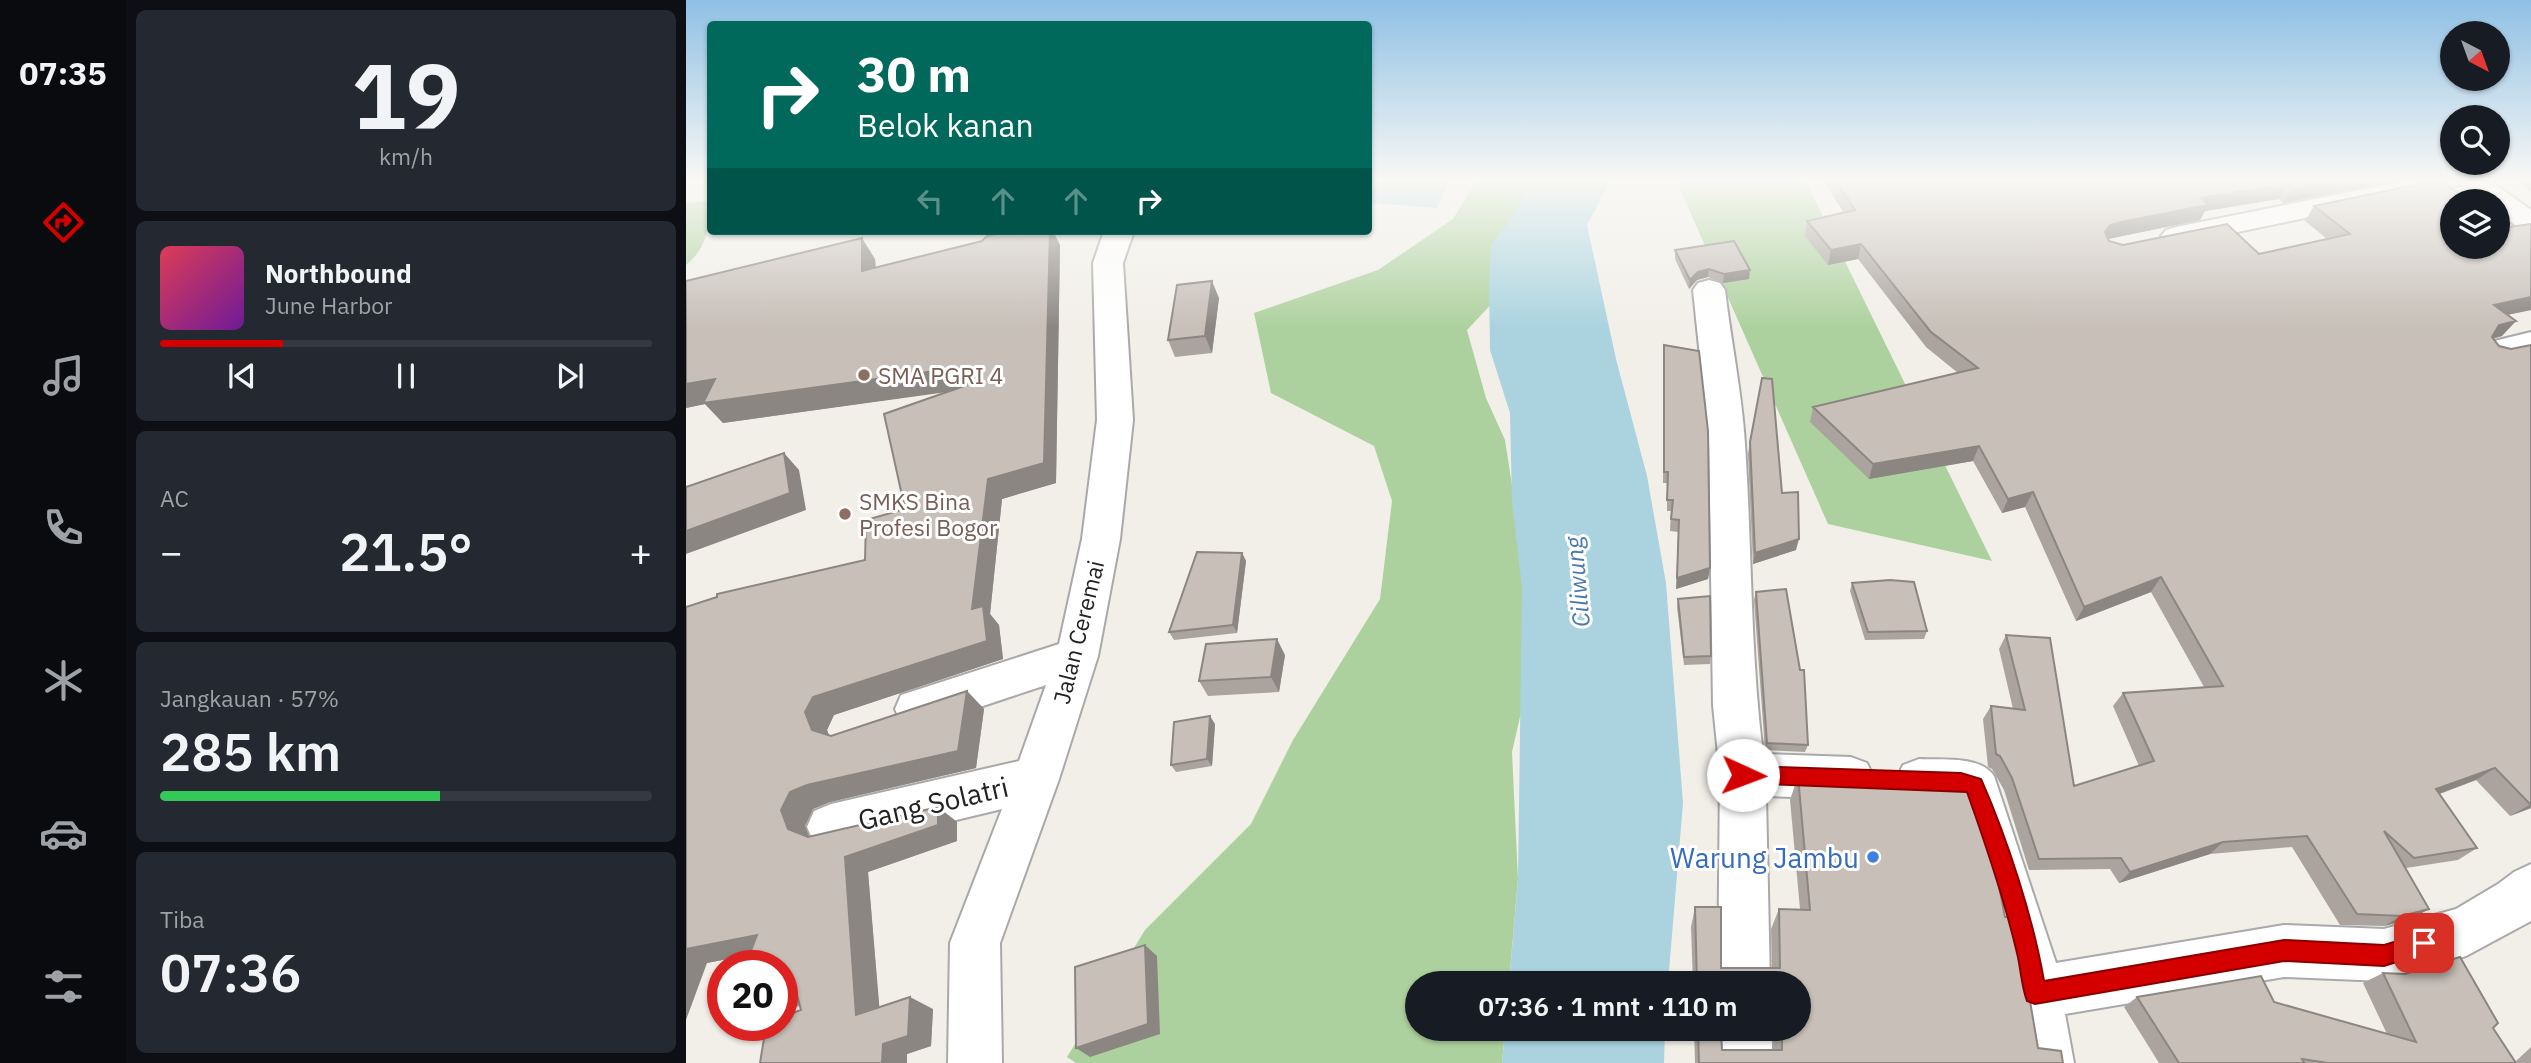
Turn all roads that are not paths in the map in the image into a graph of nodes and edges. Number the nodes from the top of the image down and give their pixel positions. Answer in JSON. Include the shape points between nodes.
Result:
{"nodes":[{"id":1,"x":2210,"y":230,"type":"edge"},
{"id":2,"x":1118,"y":235,"type":"edge"},
{"id":3,"x":2155,"y":241,"type":"edge"},
{"id":4,"x":1709,"y":290,"type":"dead end"},
{"id":5,"x":2531,"y":343,"type":"edge"},
{"id":6,"x":2498,"y":351,"type":"edge"},
{"id":7,"x":1077,"y":656,"type":"junction"},
{"id":8,"x":876,"y":723,"type":"edge"},
{"id":9,"x":1743,"y":775,"type":"junction"},
{"id":10,"x":1036,"y":779,"type":"junction"},
{"id":11,"x":831,"y":827,"type":"dead end"},
{"id":12,"x":2531,"y":889,"type":"edge"},
{"id":13,"x":1744,"y":971,"type":"edge"},
{"id":14,"x":2035,"y":993,"type":"junction"},
{"id":15,"x":1745,"y":1041,"type":"edge"},
{"id":16,"x":975,"y":1063,"type":"edge"},
{"id":17,"x":1745,"y":1063,"type":"edge"},
{"id":18,"x":2047,"y":1063,"type":"edge"}],
"edges":[{"from":1,"to":3,"type":"street"},
{"from":2,"to":7,"type":"street","name":"Jalan Ceremai","via":[[1108,263],[1115,420],[1101,539]]},
{"from":4,"to":9,"type":"street","via":[[1727,442],[1729,583]]},
{"from":5,"to":6,"type":"street"},
{"from":7,"to":8,"type":"street"},
{"from":7,"to":10,"type":"street","name":"Jalan Ceremai"},
{"from":9,"to":13,"type":"street"},
{"from":9,"to":14,"type":"street","via":[[1974,785],[2029,955]]},
{"from":10,"to":11,"type":"street","name":"Gang Solatri"},
{"from":10,"to":16,"type":"street","name":"Jalan Ceremai","via":[[975,943]]},
{"from":12,"to":14,"type":"street","via":[[2466,931],[2384,955],[2284,951]]},
{"from":14,"to":18,"type":"street"},
{"from":15,"to":17,"type":"street"}]}
